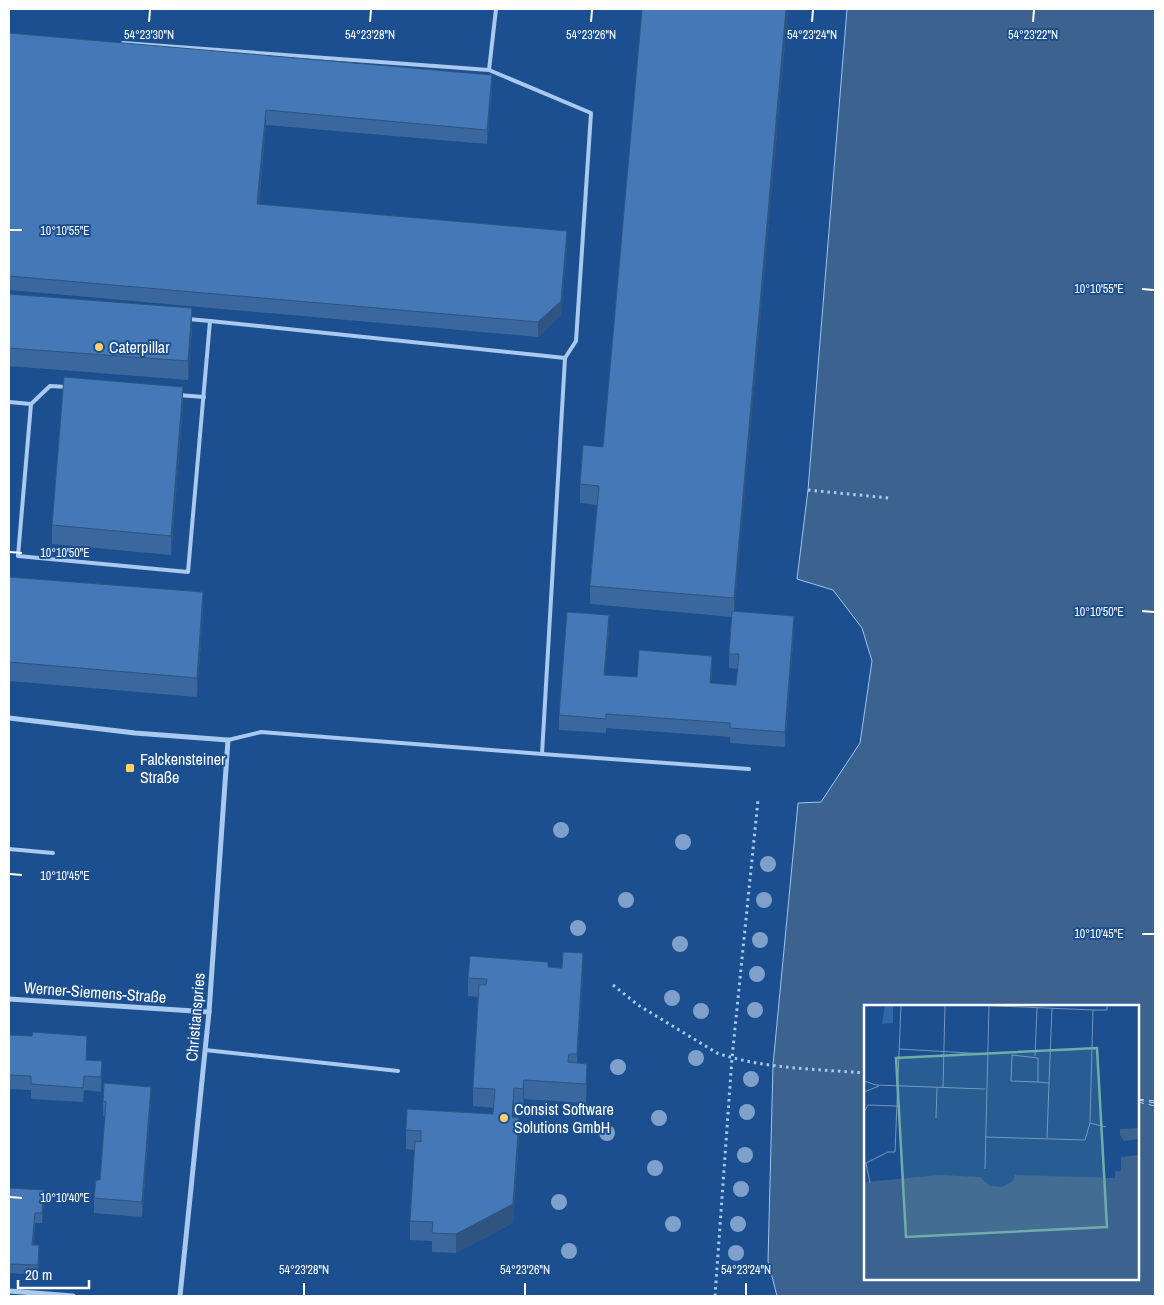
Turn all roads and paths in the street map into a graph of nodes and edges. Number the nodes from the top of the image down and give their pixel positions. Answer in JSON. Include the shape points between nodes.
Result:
{"nodes":[{"id":1,"x":496,"y":9,"type":"edge"},
{"id":2,"x":116,"y":43,"type":"edge"},
{"id":3,"x":489,"y":70,"type":"junction"},
{"id":4,"x":182,"y":319,"type":"edge"},
{"id":5,"x":210,"y":321,"type":"junction"},
{"id":6,"x":565,"y":358,"type":"junction"},
{"id":7,"x":69,"y":387,"type":"edge"},
{"id":8,"x":175,"y":395,"type":"edge"},
{"id":9,"x":204,"y":397,"type":"junction"},
{"id":10,"x":9,"y":402,"type":"edge"},
{"id":11,"x":31,"y":404,"type":"junction"},
{"id":12,"x":808,"y":490,"type":"dead end"},
{"id":13,"x":889,"y":498,"type":"dead end"},
{"id":14,"x":9,"y":718,"type":"edge"},
{"id":15,"x":228,"y":740,"type":"junction"},
{"id":16,"x":542,"y":754,"type":"junction"},
{"id":17,"x":749,"y":768,"type":"dead end"},
{"id":18,"x":758,"y":800,"type":"dead end"},
{"id":19,"x":9,"y":849,"type":"edge"},
{"id":20,"x":53,"y":853,"type":"dead end"},
{"id":21,"x":614,"y":985,"type":"dead end"},
{"id":22,"x":9,"y":999,"type":"edge"},
{"id":23,"x":209,"y":1012,"type":"junction"},
{"id":24,"x":205,"y":1050,"type":"junction"},
{"id":25,"x":732,"y":1058,"type":"junction"},
{"id":26,"x":398,"y":1071,"type":"dead end"},
{"id":27,"x":864,"y":1073,"type":"edge"},
{"id":28,"x":9,"y":1291,"type":"edge"},
{"id":29,"x":73,"y":1296,"type":"edge"},
{"id":30,"x":180,"y":1296,"type":"edge"},
{"id":31,"x":714,"y":1296,"type":"edge"}],
"edges":[{"from":1,"to":3,"type":"lane"},
{"from":2,"to":3,"type":"lane"},
{"from":3,"to":6,"type":"lane","via":[[591,113],[576,341]]},
{"from":4,"to":5,"type":"lane"},
{"from":5,"to":6,"type":"lane"},
{"from":5,"to":9,"type":"lane"},
{"from":6,"to":16,"type":"lane"},
{"from":7,"to":11,"type":"lane","via":[[50,386]]},
{"from":8,"to":9,"type":"lane"},
{"from":9,"to":11,"type":"lane","via":[[188,572],[18,556]]},
{"from":10,"to":11,"type":"lane"},
{"from":12,"to":13,"type":"path"},
{"from":14,"to":15,"type":"street"},
{"from":15,"to":16,"type":"lane","via":[[261,732]]},
{"from":15,"to":23,"type":"street","name":"Christianspries"},
{"from":16,"to":17,"type":"lane"},
{"from":18,"to":25,"type":"path"},
{"from":19,"to":20,"type":"lane"},
{"from":21,"to":25,"type":"path","via":[[646,1010],[717,1053]]},
{"from":22,"to":23,"type":"street","name":"Werner-Siemens-Straße"},
{"from":23,"to":24,"type":"street","name":"Christianspries"},
{"from":24,"to":26,"type":"lane"},
{"from":24,"to":30,"type":"street","name":"Christianspries"},
{"from":25,"to":27,"type":"path"},
{"from":25,"to":31,"type":"path"},
{"from":28,"to":29,"type":"street"}]}
